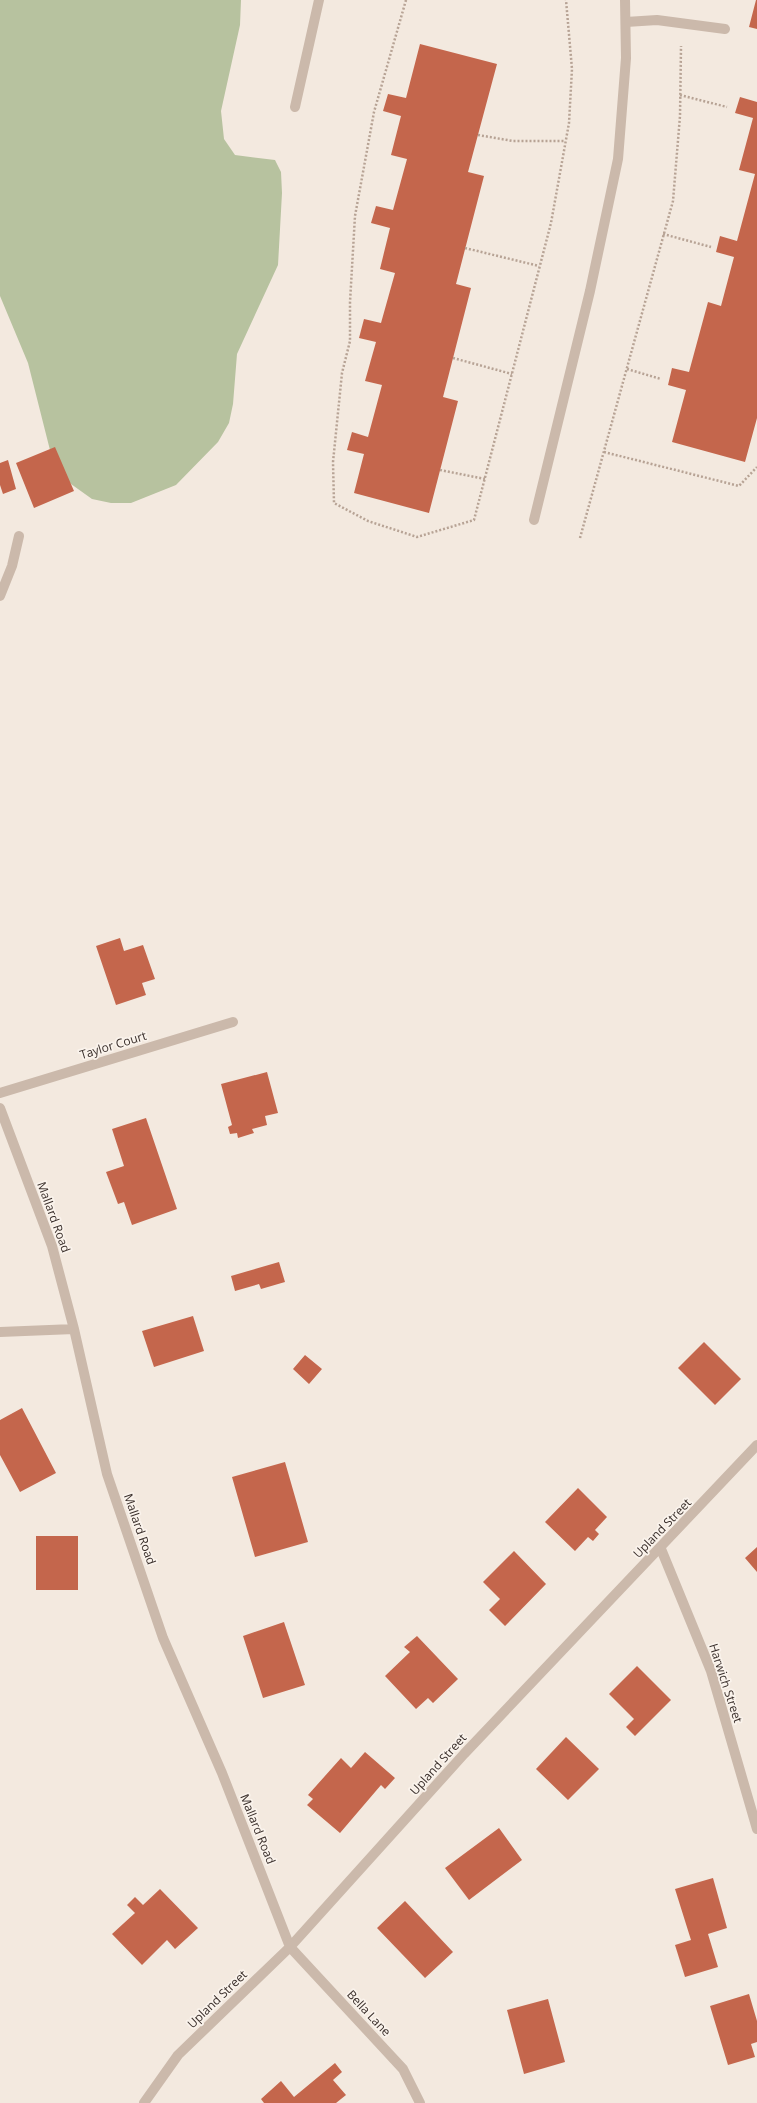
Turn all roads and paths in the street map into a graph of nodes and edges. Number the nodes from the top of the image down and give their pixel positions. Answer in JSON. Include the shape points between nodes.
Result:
{"nodes":[{"id":1,"x":319,"y":0,"type":"edge"},
{"id":2,"x":406,"y":0,"type":"edge"},
{"id":3,"x":566,"y":0,"type":"edge"},
{"id":4,"x":625,"y":0,"type":"edge"},
{"id":5,"x":626,"y":22,"type":"junction"},
{"id":6,"x":674,"y":22,"type":"junction"},
{"id":7,"x":725,"y":30,"type":"dead end"},
{"id":8,"x":680,"y":95,"type":"junction"},
{"id":9,"x":295,"y":107,"type":"dead end"},
{"id":10,"x":728,"y":107,"type":"dead end"},
{"id":11,"x":478,"y":134,"type":"dead end"},
{"id":12,"x":565,"y":141,"type":"junction"},
{"id":13,"x":664,"y":234,"type":"junction"},
{"id":14,"x":711,"y":247,"type":"dead end"},
{"id":15,"x":465,"y":248,"type":"dead end"},
{"id":16,"x":540,"y":266,"type":"junction"},
{"id":17,"x":453,"y":358,"type":"dead end"},
{"id":18,"x":627,"y":369,"type":"junction"},
{"id":19,"x":512,"y":374,"type":"junction"},
{"id":20,"x":661,"y":379,"type":"dead end"},
{"id":21,"x":604,"y":452,"type":"junction"},
{"id":22,"x":757,"y":467,"type":"edge"},
{"id":23,"x":440,"y":470,"type":"dead end"},
{"id":24,"x":485,"y":479,"type":"junction"},
{"id":25,"x":534,"y":520,"type":"dead end"},
{"id":26,"x":19,"y":536,"type":"dead end"},
{"id":27,"x":580,"y":538,"type":"dead end"},
{"id":28,"x":0,"y":596,"type":"edge"},
{"id":29,"x":234,"y":1022,"type":"dead end"},
{"id":30,"x":0,"y":1093,"type":"edge"},
{"id":31,"x":0,"y":1108,"type":"edge"},
{"id":32,"x":74,"y":1328,"type":"junction"},
{"id":33,"x":0,"y":1332,"type":"edge"},
{"id":34,"x":757,"y":1446,"type":"edge"},
{"id":35,"x":660,"y":1549,"type":"junction"},
{"id":36,"x":757,"y":1829,"type":"edge"},
{"id":37,"x":290,"y":1947,"type":"junction"},
{"id":38,"x":144,"y":2103,"type":"edge"},
{"id":39,"x":420,"y":2103,"type":"edge"}],
"edges":[{"from":1,"to":9,"type":"street"},
{"from":2,"to":24,"type":"path","via":[[374,112],[355,216],[350,341],[342,373],[333,462],[334,503],[368,521],[417,538],[474,520]]},
{"from":3,"to":12,"type":"path","via":[[572,69],[569,123]]},
{"from":4,"to":5,"type":"street"},
{"from":5,"to":6,"type":"street"},
{"from":5,"to":25,"type":"street","via":[[626,58],[618,159],[590,291]]},
{"from":6,"to":7,"type":"street"},
{"from":6,"to":8,"type":"path","via":[[681,45]]},
{"from":8,"to":10,"type":"path"},
{"from":8,"to":13,"type":"path","via":[[673,201]]},
{"from":11,"to":12,"type":"path","via":[[513,141]]},
{"from":12,"to":16,"type":"path","via":[[551,222]]},
{"from":13,"to":14,"type":"path"},
{"from":13,"to":18,"type":"path"},
{"from":15,"to":16,"type":"path"},
{"from":16,"to":19,"type":"path"},
{"from":17,"to":19,"type":"path"},
{"from":18,"to":20,"type":"path"},
{"from":18,"to":21,"type":"path"},
{"from":19,"to":24,"type":"path"},
{"from":21,"to":22,"type":"path","via":[[739,486]]},
{"from":21,"to":27,"type":"path"},
{"from":23,"to":24,"type":"path"},
{"from":26,"to":28,"type":"street","via":[[12,566]]},
{"from":29,"to":30,"type":"street","name":"Taylor Court"},
{"from":31,"to":32,"type":"street","name":"Mallard Road","via":[[52,1246]]},
{"from":32,"to":33,"type":"street"},
{"from":32,"to":37,"type":"street","name":"Mallard Road","via":[[107,1474],[163,1638],[222,1773]]},
{"from":34,"to":35,"type":"street","name":"Upland Street"},
{"from":35,"to":36,"type":"street","name":"Harwich Street","via":[[710,1671]]},
{"from":35,"to":37,"type":"street","name":"Upland Street","via":[[464,1754]]},
{"from":37,"to":38,"type":"street","name":"Upland Street","via":[[178,2055]]},
{"from":37,"to":39,"type":"street","name":"Bella Lane","via":[[403,2069]]}]}
